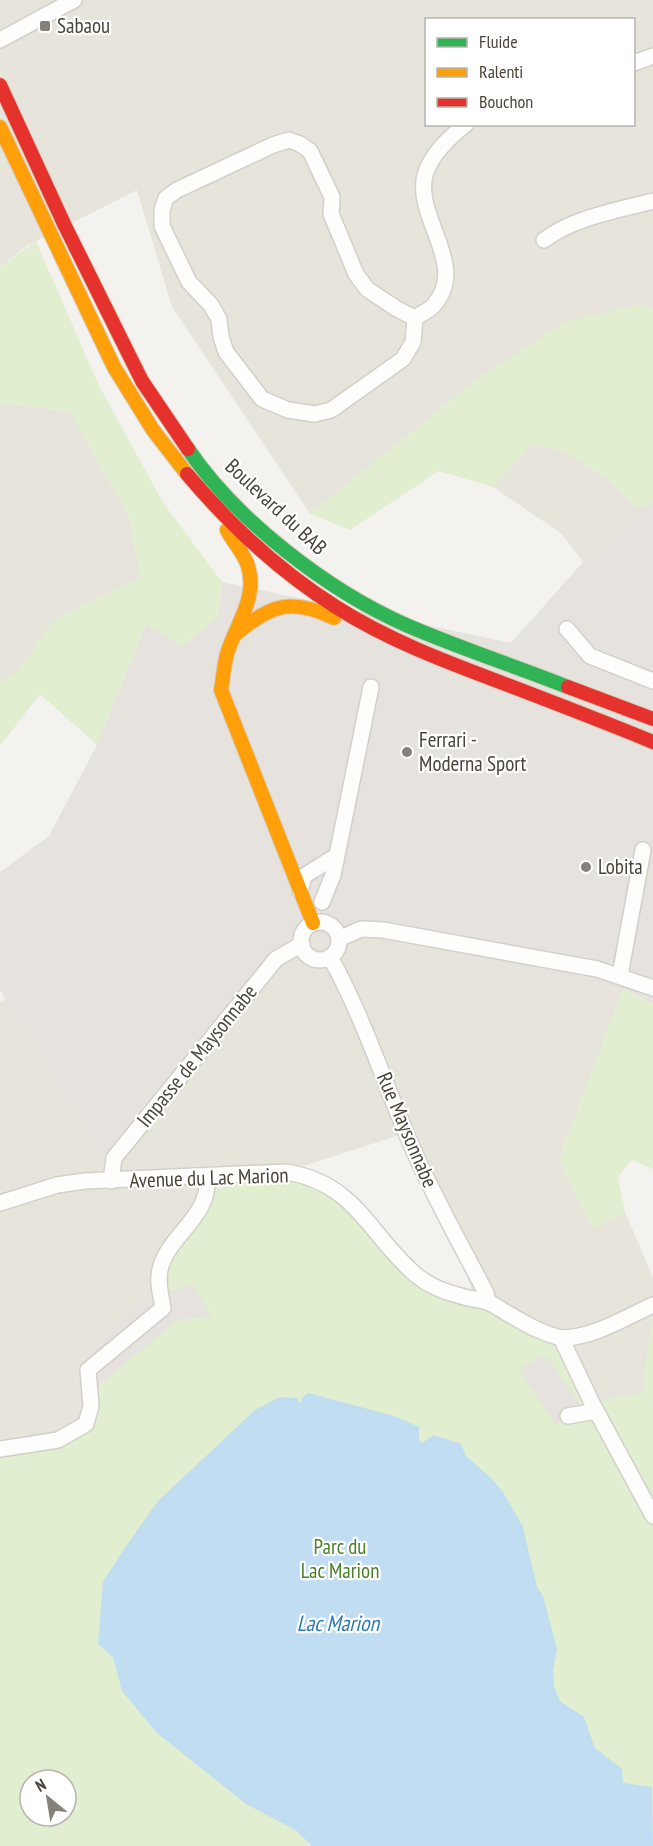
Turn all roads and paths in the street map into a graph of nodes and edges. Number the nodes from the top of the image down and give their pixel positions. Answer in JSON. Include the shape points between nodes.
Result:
{"nodes":[{"id":1,"x":75,"y":0,"type":"edge"},
{"id":2,"x":0,"y":40,"type":"edge"},
{"id":3,"x":653,"y":56,"type":"edge"},
{"id":4,"x":635,"y":62,"type":"edge"},
{"id":5,"x":0,"y":85,"type":"edge"},
{"id":6,"x":464,"y":126,"type":"edge"},
{"id":7,"x":0,"y":128,"type":"edge"},
{"id":8,"x":653,"y":201,"type":"edge"},
{"id":9,"x":544,"y":240,"type":"dead end"},
{"id":10,"x":415,"y":318,"type":"junction"},
{"id":11,"x":220,"y":514,"type":"junction"},
{"id":12,"x":567,"y":628,"type":"dead end"},
{"id":13,"x":237,"y":633,"type":"junction"},
{"id":14,"x":440,"y":661,"type":"junction"},
{"id":15,"x":653,"y":681,"type":"edge"},
{"id":16,"x":371,"y":687,"type":"dead end"},
{"id":17,"x":653,"y":719,"type":"edge"},
{"id":18,"x":653,"y":742,"type":"edge"},
{"id":19,"x":643,"y":850,"type":"dead end"},
{"id":20,"x":336,"y":856,"type":"junction"},
{"id":21,"x":302,"y":884,"type":"junction"},
{"id":22,"x":322,"y":902,"type":"junction"},
{"id":23,"x":320,"y":923,"type":"junction"},
{"id":24,"x":339,"y":939,"type":"junction"},
{"id":25,"x":302,"y":944,"type":"junction"},
{"id":26,"x":330,"y":957,"type":"junction"},
{"id":27,"x":620,"y":975,"type":"junction"},
{"id":28,"x":653,"y":988,"type":"edge"},
{"id":29,"x":206,"y":1176,"type":"junction"},
{"id":30,"x":111,"y":1181,"type":"junction"},
{"id":31,"x":0,"y":1203,"type":"edge"},
{"id":32,"x":488,"y":1302,"type":"junction"},
{"id":33,"x":653,"y":1305,"type":"edge"},
{"id":34,"x":561,"y":1338,"type":"junction"},
{"id":35,"x":596,"y":1411,"type":"junction"},
{"id":36,"x":568,"y":1416,"type":"dead end"},
{"id":37,"x":0,"y":1449,"type":"edge"},
{"id":38,"x":653,"y":1516,"type":"edge"}],
"edges":[{"from":1,"to":2,"type":"street"},
{"from":3,"to":4,"type":"street"},
{"from":5,"to":17,"type":"main road","name":"Boulevard du BAB","via":[[142,381],[194,458],[231,501],[318,575],[365,604],[406,625]]},
{"from":6,"to":10,"type":"street","via":[[436,152],[425,174],[424,193],[444,254],[446,273],[443,292],[434,306]]},
{"from":7,"to":11,"type":"main road","name":"Boulevard du BAB","via":[[101,342],[130,394],[177,464]]},
{"from":8,"to":9,"type":"street","via":[[581,220]]},
{"from":10,"to":10,"type":"street","via":[[367,289],[356,274],[332,214],[332,197],[310,151],[300,144],[289,140],[273,145],[166,198],[162,226],[189,282],[219,319],[226,352],[262,399],[288,410],[315,414],[331,410],[403,359],[412,342]]},
{"from":11,"to":13,"type":"main road","via":[[240,548],[252,586]]},
{"from":11,"to":14,"type":"main road","name":"Boulevard du BAB","via":[[293,578],[327,602]]},
{"from":12,"to":15,"type":"street","via":[[590,656]]},
{"from":13,"to":14,"type":"main road","via":[[256,616],[276,607],[298,604],[364,635]]},
{"from":13,"to":21,"type":"main road","via":[[227,653],[221,690],[288,861]]},
{"from":14,"to":18,"type":"main road","name":"Boulevard du BAB"},
{"from":16,"to":20,"type":"street"},
{"from":19,"to":27,"type":"street"},
{"from":20,"to":21,"type":"street"},
{"from":20,"to":22,"type":"street"},
{"from":21,"to":22,"type":"main road"},
{"from":21,"to":23,"type":"main road"},
{"from":22,"to":23,"type":"main road"},
{"from":23,"to":24,"type":"street","via":[[337,932]]},
{"from":23,"to":25,"type":"street","via":[[304,931]]},
{"from":24,"to":26,"type":"street","via":[[337,950]]},
{"from":24,"to":27,"type":"street","via":[[361,929],[383,930]]},
{"from":25,"to":26,"type":"street","via":[[312,958]]},
{"from":25,"to":30,"type":"street","name":"Impasse de Maysonnabe","via":[[276,959],[114,1158]]},
{"from":26,"to":32,"type":"street","name":"Rue Maysonnabe","via":[[358,1012],[410,1142]]},
{"from":27,"to":28,"type":"street"},
{"from":29,"to":30,"type":"street","name":"Avenue du Lac Marion"},
{"from":29,"to":32,"type":"street","name":"Avenue du Lac Marion","via":[[287,1173],[321,1182],[351,1202],[417,1276],[435,1288]]},
{"from":29,"to":37,"type":"street","via":[[205,1201],[160,1268],[163,1308],[88,1370],[91,1406],[86,1424],[58,1440]]},
{"from":30,"to":31,"type":"street","name":"Avenue du Lac Marion","via":[[57,1185]]},
{"from":32,"to":34,"type":"street","name":"Avenue du Lac Marion","via":[[545,1334]]},
{"from":33,"to":34,"type":"street","via":[[577,1338]]},
{"from":34,"to":35,"type":"street"},
{"from":35,"to":36,"type":"street"},
{"from":35,"to":38,"type":"street"}]}
